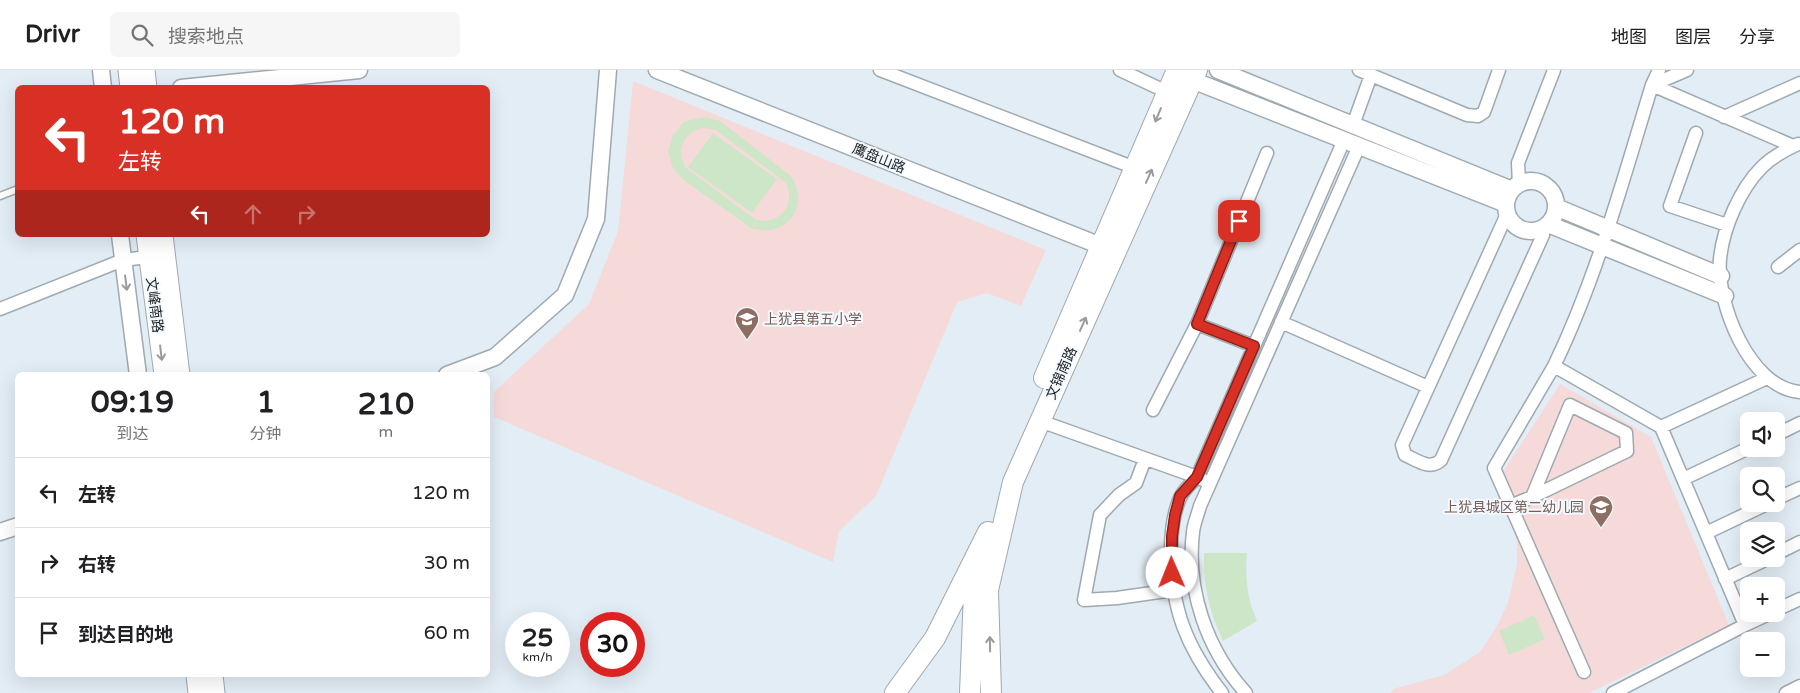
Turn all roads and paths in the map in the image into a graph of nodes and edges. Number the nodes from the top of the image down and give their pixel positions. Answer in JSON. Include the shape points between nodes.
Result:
{"nodes":[{"id":1,"x":101,"y":70,"type":"edge"},
{"id":2,"x":128,"y":70,"type":"edge"},
{"id":3,"x":146,"y":70,"type":"edge"},
{"id":4,"x":359,"y":70,"type":"edge"},
{"id":5,"x":608,"y":70,"type":"edge"},
{"id":6,"x":657,"y":70,"type":"edge"},
{"id":7,"x":880,"y":70,"type":"edge"},
{"id":8,"x":1120,"y":70,"type":"edge"},
{"id":9,"x":1218,"y":70,"type":"edge"},
{"id":10,"x":1359,"y":70,"type":"edge"},
{"id":11,"x":1500,"y":70,"type":"edge"},
{"id":12,"x":1554,"y":70,"type":"edge"},
{"id":13,"x":1659,"y":70,"type":"edge"},
{"id":14,"x":1687,"y":70,"type":"edge"},
{"id":15,"x":1188,"y":73,"type":"edge"},
{"id":16,"x":1371,"y":76,"type":"junction"},
{"id":17,"x":1800,"y":83,"type":"edge"},
{"id":18,"x":103,"y":85,"type":"edge"},
{"id":19,"x":130,"y":85,"type":"edge"},
{"id":20,"x":147,"y":85,"type":"edge"},
{"id":21,"x":211,"y":85,"type":"edge"},
{"id":22,"x":1652,"y":86,"type":"junction"},
{"id":23,"x":1167,"y":92,"type":"junction"},
{"id":24,"x":1724,"y":117,"type":"junction"},
{"id":25,"x":1356,"y":126,"type":"junction"},
{"id":26,"x":1696,"y":133,"type":"dead end"},
{"id":27,"x":1351,"y":143,"type":"junction"},
{"id":28,"x":1797,"y":145,"type":"edge"},
{"id":29,"x":1267,"y":153,"type":"dead end"},
{"id":30,"x":1135,"y":168,"type":"junction"},
{"id":31,"x":15,"y":190,"type":"edge"},
{"id":32,"x":0,"y":196,"type":"edge"},
{"id":33,"x":1511,"y":198,"type":"junction"},
{"id":34,"x":1556,"y":207,"type":"junction"},
{"id":35,"x":1727,"y":225,"type":"junction"},
{"id":36,"x":1545,"y":226,"type":"junction"},
{"id":37,"x":1608,"y":229,"type":"junction"},
{"id":38,"x":120,"y":237,"type":"edge"},
{"id":39,"x":147,"y":237,"type":"edge"},
{"id":40,"x":162,"y":237,"type":"edge"},
{"id":41,"x":1101,"y":246,"type":"junction"},
{"id":42,"x":1602,"y":246,"type":"junction"},
{"id":43,"x":1800,"y":250,"type":"edge"},
{"id":44,"x":157,"y":256,"type":"junction"},
{"id":45,"x":123,"y":260,"type":"junction"},
{"id":46,"x":1778,"y":267,"type":"dead end"},
{"id":47,"x":1721,"y":276,"type":"junction"},
{"id":48,"x":1725,"y":296,"type":"junction"},
{"id":49,"x":0,"y":309,"type":"edge"},
{"id":50,"x":1281,"y":322,"type":"junction"},
{"id":51,"x":1197,"y":324,"type":"junction"},
{"id":52,"x":1254,"y":346,"type":"junction"},
{"id":53,"x":1554,"y":366,"type":"junction"},
{"id":54,"x":138,"y":372,"type":"edge"},
{"id":55,"x":164,"y":372,"type":"edge"},
{"id":56,"x":179,"y":372,"type":"edge"},
{"id":57,"x":454,"y":372,"type":"edge"},
{"id":58,"x":1767,"y":378,"type":"junction"},
{"id":59,"x":1428,"y":387,"type":"junction"},
{"id":60,"x":1800,"y":392,"type":"edge"},
{"id":61,"x":1153,"y":410,"type":"dead end"},
{"id":62,"x":1040,"y":421,"type":"junction"},
{"id":63,"x":1800,"y":424,"type":"edge"},
{"id":64,"x":1661,"y":427,"type":"junction"},
{"id":65,"x":1785,"y":431,"type":"edge"},
{"id":66,"x":1740,"y":452,"type":"edge"},
{"id":67,"x":1145,"y":459,"type":"junction"},
{"id":68,"x":1197,"y":477,"type":"junction"},
{"id":69,"x":1683,"y":479,"type":"junction"},
{"id":70,"x":1210,"y":483,"type":"junction"},
{"id":71,"x":1800,"y":488,"type":"edge"},
{"id":72,"x":1785,"y":495,"type":"edge"},
{"id":73,"x":1532,"y":497,"type":"junction"},
{"id":74,"x":1510,"y":506,"type":"junction"},
{"id":75,"x":1750,"y":512,"type":"edge"},
{"id":76,"x":15,"y":527,"type":"edge"},
{"id":77,"x":0,"y":532,"type":"edge"},
{"id":78,"x":988,"y":532,"type":"junction"},
{"id":79,"x":1706,"y":533,"type":"junction"},
{"id":80,"x":1171,"y":541,"type":"junction"},
{"id":81,"x":1193,"y":542,"type":"junction"},
{"id":82,"x":1800,"y":542,"type":"edge"},
{"id":83,"x":1785,"y":550,"type":"edge"},
{"id":84,"x":1751,"y":567,"type":"edge"},
{"id":85,"x":1725,"y":580,"type":"junction"},
{"id":86,"x":1196,"y":593,"type":"junction"},
{"id":87,"x":1174,"y":594,"type":"junction"},
{"id":88,"x":1800,"y":599,"type":"edge"},
{"id":89,"x":1785,"y":606,"type":"edge"},
{"id":90,"x":1752,"y":622,"type":"edge"},
{"id":91,"x":1745,"y":625,"type":"junction"},
{"id":92,"x":1584,"y":672,"type":"dead end"},
{"id":93,"x":196,"y":677,"type":"edge"},
{"id":94,"x":214,"y":677,"type":"edge"},
{"id":95,"x":1800,"y":686,"type":"edge"},
{"id":96,"x":198,"y":693,"type":"edge"},
{"id":97,"x":215,"y":693,"type":"edge"},
{"id":98,"x":895,"y":693,"type":"edge"},
{"id":99,"x":970,"y":693,"type":"edge"},
{"id":100,"x":991,"y":693,"type":"edge"},
{"id":101,"x":1222,"y":693,"type":"edge"},
{"id":102,"x":1246,"y":693,"type":"edge"},
{"id":103,"x":1613,"y":693,"type":"edge"},
{"id":104,"x":1786,"y":693,"type":"edge"}],
"edges":[{"from":1,"to":18,"type":"street"},
{"from":2,"to":19,"type":"main road"},
{"from":3,"to":20,"type":"main road"},
{"from":4,"to":21,"type":"street"},
{"from":5,"to":57,"type":"street","via":[[596,219],[565,295],[495,357]]},
{"from":6,"to":41,"type":"street","name":"鹰盘山路"},
{"from":7,"to":30,"type":"street"},
{"from":8,"to":23,"type":"street"},
{"from":9,"to":25,"type":"street"},
{"from":10,"to":16,"type":"street"},
{"from":11,"to":16,"type":"street","via":[[1484,112],[1478,116],[1467,115]]},
{"from":12,"to":33,"type":"street","via":[[1518,163]]},
{"from":13,"to":22,"type":"street"},
{"from":14,"to":22,"type":"street"},
{"from":15,"to":23,"type":"main road","name":"文锦南路"},
{"from":15,"to":27,"type":"street"},
{"from":62,"to":15,"type":"main road","name":"文锦南路","one_way":true},
{"from":16,"to":25,"type":"street"},
{"from":17,"to":24,"type":"street"},
{"from":22,"to":24,"type":"street"},
{"from":22,"to":37,"type":"street"},
{"from":23,"to":30,"type":"main road","name":"文锦南路","one_way":true},
{"from":24,"to":28,"type":"street"},
{"from":25,"to":27,"type":"street"},
{"from":25,"to":33,"type":"street"},
{"from":26,"to":35,"type":"street","via":[[1670,206]]},
{"from":27,"to":33,"type":"street"},
{"from":27,"to":50,"type":"street"},
{"from":27,"to":52,"type":"street"},
{"from":28,"to":35,"type":"street","via":[[1763,166],[1746,188]]},
{"from":29,"to":51,"type":"street"},
{"from":30,"to":41,"type":"main road","name":"文锦南路"},
{"from":31,"to":32,"type":"lane"},
{"from":33,"to":34,"type":"street","via":[[1527,182],[1542,184],[1554,194]]},
{"from":33,"to":36,"type":"street","via":[[1517,226],[1533,231]]},
{"from":33,"to":59,"type":"street"},
{"from":34,"to":36,"type":"street","via":[[1553,218]]},
{"from":34,"to":37,"type":"street"},
{"from":35,"to":47,"type":"street","via":[[1720,259]]},
{"from":36,"to":42,"type":"street"},
{"from":36,"to":59,"type":"street","via":[[1441,460],[1430,466],[1405,455],[1402,445]]},
{"from":37,"to":42,"type":"street"},
{"from":37,"to":47,"type":"street"},
{"from":38,"to":45,"type":"street"},
{"from":39,"to":44,"type":"main road","name":"文峰南路"},
{"from":40,"to":44,"type":"main road","name":"文峰南路"},
{"from":41,"to":78,"type":"main road","name":"文锦南路","via":[[1002,476]]},
{"from":42,"to":48,"type":"street"},
{"from":42,"to":53,"type":"street","via":[[1572,330]]},
{"from":43,"to":46,"type":"street"},
{"from":44,"to":45,"type":"street"},
{"from":44,"to":55,"type":"main road","name":"文峰南路","one_way":true},
{"from":44,"to":56,"type":"main road","name":"文峰南路"},
{"from":45,"to":49,"type":"street"},
{"from":45,"to":54,"type":"street","one_way":true},
{"from":47,"to":48,"type":"street"},
{"from":48,"to":58,"type":"street","via":[[1734,329],[1746,354]]},
{"from":50,"to":59,"type":"street"},
{"from":50,"to":70,"type":"street"},
{"from":51,"to":52,"type":"street"},
{"from":51,"to":61,"type":"street"},
{"from":52,"to":68,"type":"street"},
{"from":53,"to":64,"type":"street"},
{"from":53,"to":74,"type":"street","via":[[1494,468]]},
{"from":58,"to":60,"type":"street"},
{"from":58,"to":64,"type":"street"},
{"from":62,"to":67,"type":"street"},
{"from":100,"to":62,"type":"main road","name":"文锦南路","one_way":true,"via":[[988,590],[1013,482]]},
{"from":63,"to":65,"type":"street"},
{"from":64,"to":69,"type":"street"},
{"from":66,"to":69,"type":"street"},
{"from":67,"to":68,"type":"street"},
{"from":67,"to":87,"type":"street","via":[[1136,483],[1100,515],[1084,600]]},
{"from":68,"to":70,"type":"street"},
{"from":68,"to":80,"type":"street","via":[[1180,496]]},
{"from":69,"to":79,"type":"street"},
{"from":70,"to":81,"type":"street","via":[[1200,506]]},
{"from":71,"to":72,"type":"street"},
{"from":73,"to":73,"type":"street","via":[[1627,451],[1626,433],[1570,405]]},
{"from":73,"to":74,"type":"street"},
{"from":74,"to":92,"type":"street"},
{"from":75,"to":79,"type":"street"},
{"from":76,"to":77,"type":"street"},
{"from":78,"to":98,"type":"main road","via":[[935,638]]},
{"from":78,"to":99,"type":"main road","name":"文锦南路","via":[[974,592]]},
{"from":79,"to":85,"type":"street"},
{"from":80,"to":81,"type":"street"},
{"from":80,"to":87,"type":"street"},
{"from":81,"to":86,"type":"street"},
{"from":82,"to":83,"type":"street"},
{"from":84,"to":85,"type":"street"},
{"from":85,"to":91,"type":"street"},
{"from":86,"to":87,"type":"street"},
{"from":86,"to":102,"type":"street","via":[[1202,618],[1219,656]]},
{"from":87,"to":101,"type":"street","via":[[1188,639]]},
{"from":88,"to":89,"type":"street"},
{"from":90,"to":91,"type":"street"},
{"from":91,"to":103,"type":"street"},
{"from":93,"to":96,"type":"main road"},
{"from":94,"to":97,"type":"main road"},
{"from":95,"to":104,"type":"street"}]}
